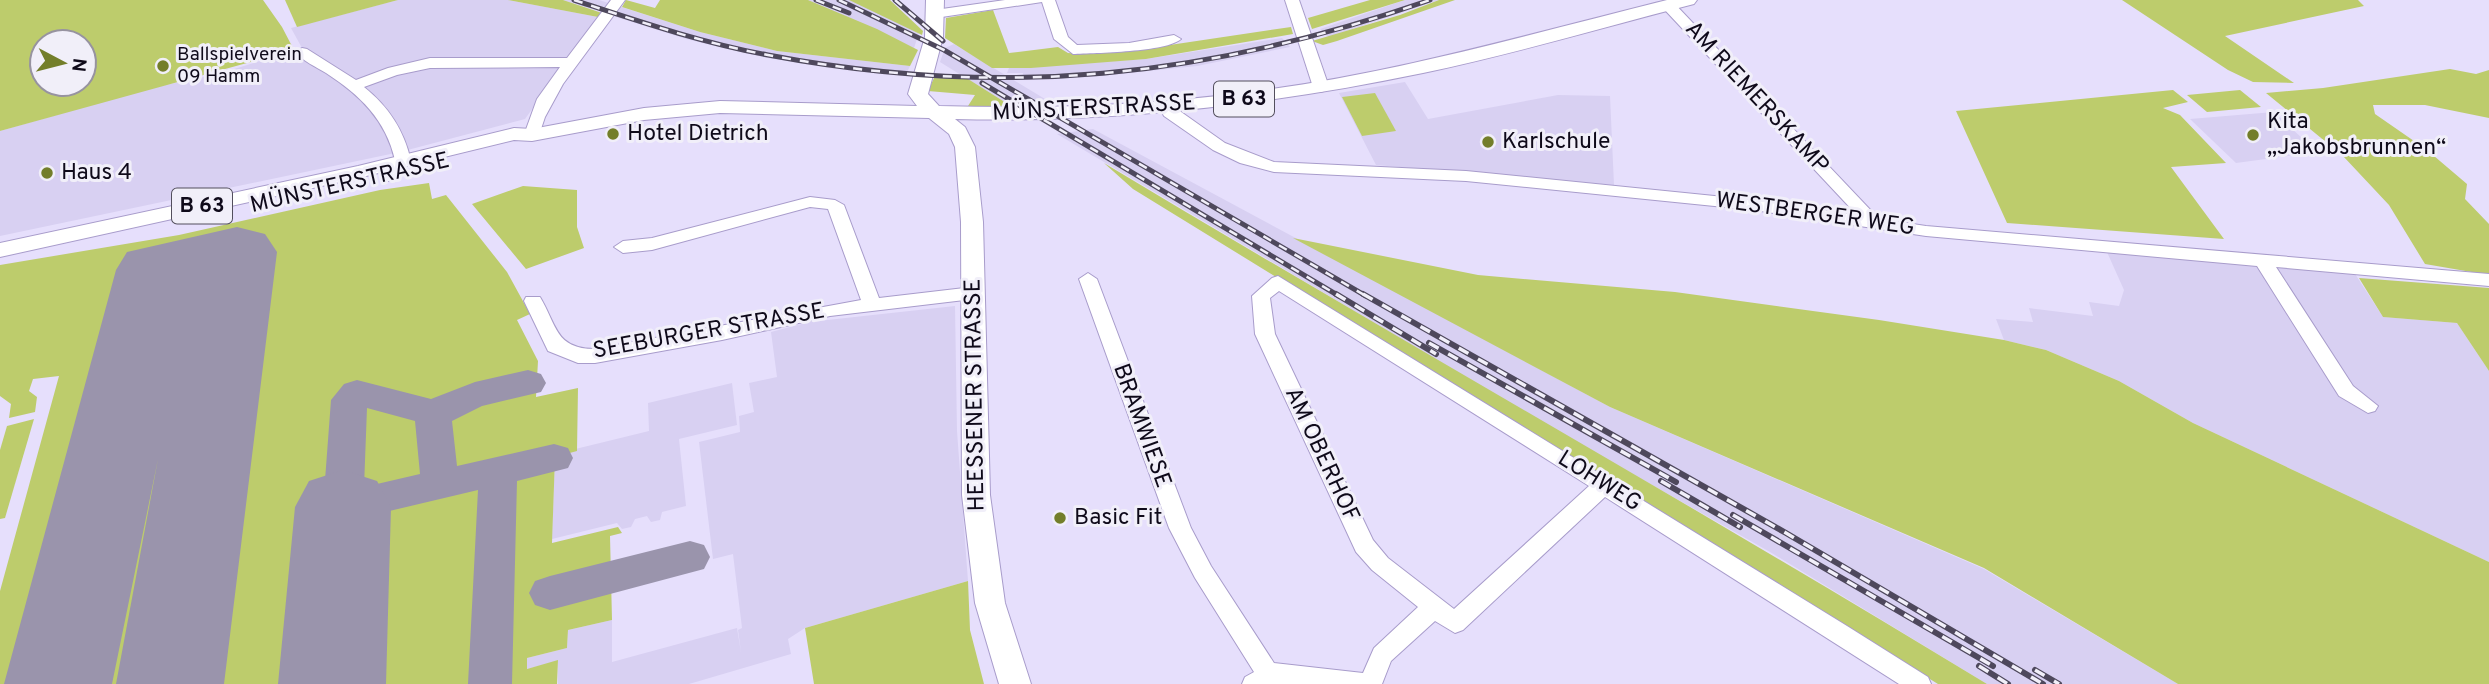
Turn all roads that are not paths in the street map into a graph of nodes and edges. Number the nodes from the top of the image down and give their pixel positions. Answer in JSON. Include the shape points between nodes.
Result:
{"nodes":[{"id":1,"x":618,"y":0,"type":"edge"},
{"id":2,"x":1036,"y":0,"type":"edge"},
{"id":3,"x":1048,"y":0,"type":"edge"},
{"id":4,"x":1292,"y":0,"type":"edge"},
{"id":5,"x":1688,"y":0,"type":"edge"},
{"id":6,"x":1668,"y":5,"type":"junction"},
{"id":7,"x":935,"y":7,"type":"edge"},
{"id":8,"x":1174,"y":39,"type":"dead end"},
{"id":9,"x":302,"y":52,"type":"dead end"},
{"id":10,"x":572,"y":62,"type":"junction"},
{"id":11,"x":920,"y":79,"type":"junction"},
{"id":12,"x":353,"y":86,"type":"junction"},
{"id":13,"x":1321,"y":87,"type":"junction"},
{"id":14,"x":1167,"y":107,"type":"junction"},
{"id":15,"x":840,"y":110,"type":"junction"},
{"id":16,"x":937,"y":114,"type":"junction"},
{"id":17,"x":999,"y":114,"type":"junction"},
{"id":18,"x":532,"y":135,"type":"junction"},
{"id":19,"x":965,"y":147,"type":"junction"},
{"id":20,"x":396,"y":169,"type":"junction"},
{"id":21,"x":1872,"y":222,"type":"junction"},
{"id":22,"x":623,"y":247,"type":"dead end"},
{"id":23,"x":0,"y":252,"type":"edge"},
{"id":24,"x":2263,"y":261,"type":"junction"},
{"id":25,"x":1088,"y":279,"type":"dead end"},
{"id":26,"x":2485,"y":280,"type":"edge"},
{"id":27,"x":1278,"y":282,"type":"joint"},
{"id":28,"x":973,"y":293,"type":"junction"},
{"id":29,"x":533,"y":301,"type":"dead end"},
{"id":30,"x":872,"y":305,"type":"junction"},
{"id":31,"x":2368,"y":406,"type":"dead end"},
{"id":32,"x":1604,"y":485,"type":"junction"},
{"id":33,"x":1434,"y":607,"type":"junction"},
{"id":34,"x":1262,"y":680,"type":"edge"},
{"id":35,"x":1015,"y":684,"type":"edge"},
{"id":36,"x":1370,"y":684,"type":"edge"},
{"id":37,"x":1919,"y":684,"type":"edge"}],
"edges":[{"from":1,"to":10,"type":"street"},
{"from":2,"to":7,"type":"street"},
{"from":3,"to":8,"type":"street","via":[[1061,39],[1073,50]]},
{"from":4,"to":13,"type":"street"},
{"from":5,"to":6,"type":"main road","name":"MÜNSTERSTRASSE","number":"B 63"},
{"from":6,"to":13,"type":"main road","name":"MÜNSTERSTRASSE","number":"B 63","via":[[1424,67]]},
{"from":6,"to":21,"type":"street","name":"AM RIEMERSKAMP"},
{"from":7,"to":11,"type":"main road","via":[[932,44]]},
{"from":9,"to":12,"type":"street"},
{"from":10,"to":12,"type":"street","via":[[424,64]]},
{"from":10,"to":18,"type":"street","via":[[536,118]]},
{"from":11,"to":15,"type":"main road","via":[[891,99]]},
{"from":11,"to":16,"type":"main road","via":[[919,97]]},
{"from":12,"to":20,"type":"street","via":[[384,113],[394,131]]},
{"from":13,"to":14,"type":"main road","name":"MÜNSTERSTRASSE","number":"B 63"},
{"from":14,"to":17,"type":"main road","name":"MÜNSTERSTRASSE","number":"B 63"},
{"from":14,"to":21,"type":"street","name":"WESTBERGER WEG","via":[[1210,141],[1247,161],[1274,167],[1465,176],[1754,205]]},
{"from":15,"to":16,"type":"main road","name":"MÜNSTERSTRASSE","number":"B 63"},
{"from":15,"to":18,"type":"main road","name":"MÜNSTERSTRASSE","number":"B 63","via":[[690,108]]},
{"from":16,"to":17,"type":"main road","name":"MÜNSTERSTRASSE","number":"B 63"},
{"from":16,"to":19,"type":"main road","via":[[958,131]]},
{"from":17,"to":19,"type":"main road","via":[[982,124]]},
{"from":18,"to":20,"type":"main road","name":"MÜNSTERSTRASSE","number":"B 63","via":[[514,144]]},
{"from":19,"to":28,"type":"main road","name":"HEESSENER STRASSE"},
{"from":20,"to":23,"type":"main road","name":"MÜNSTERSTRASSE","number":"B 63","via":[[183,222]]},
{"from":21,"to":24,"type":"street","name":"WESTBERGER WEG","via":[[1926,231]]},
{"from":22,"to":30,"type":"street","via":[[652,244],[810,202],[829,202],[835,205]]},
{"from":24,"to":26,"type":"street","name":"WESTBERGER WEG"},
{"from":24,"to":31,"type":"street","via":[[2347,391]]},
{"from":25,"to":34,"type":"street","name":"BRAMWIESE","via":[[1180,528]]},
{"from":27,"to":32,"type":"street","name":"LOHWEG"},
{"from":27,"to":33,"type":"street","name":"AM OBERHOF","via":[[1259,302],[1265,334],[1364,546]]},
{"from":28,"to":30,"type":"street","name":"SEEBURGER STRASSE"},
{"from":28,"to":35,"type":"main road","name":"HEESSENER STRASSE","via":[[976,495],[990,603]]},
{"from":29,"to":30,"type":"street","name":"SEEBURGER STRASSE","via":[[555,346],[578,356]]},
{"from":32,"to":33,"type":"street","name":"AM OBERHOF","via":[[1455,623]]},
{"from":32,"to":37,"type":"street","name":"LOHWEG"},
{"from":33,"to":36,"type":"street","via":[[1382,655]]},
{"from":34,"to":36,"type":"street","via":[[1284,673]]}]}
